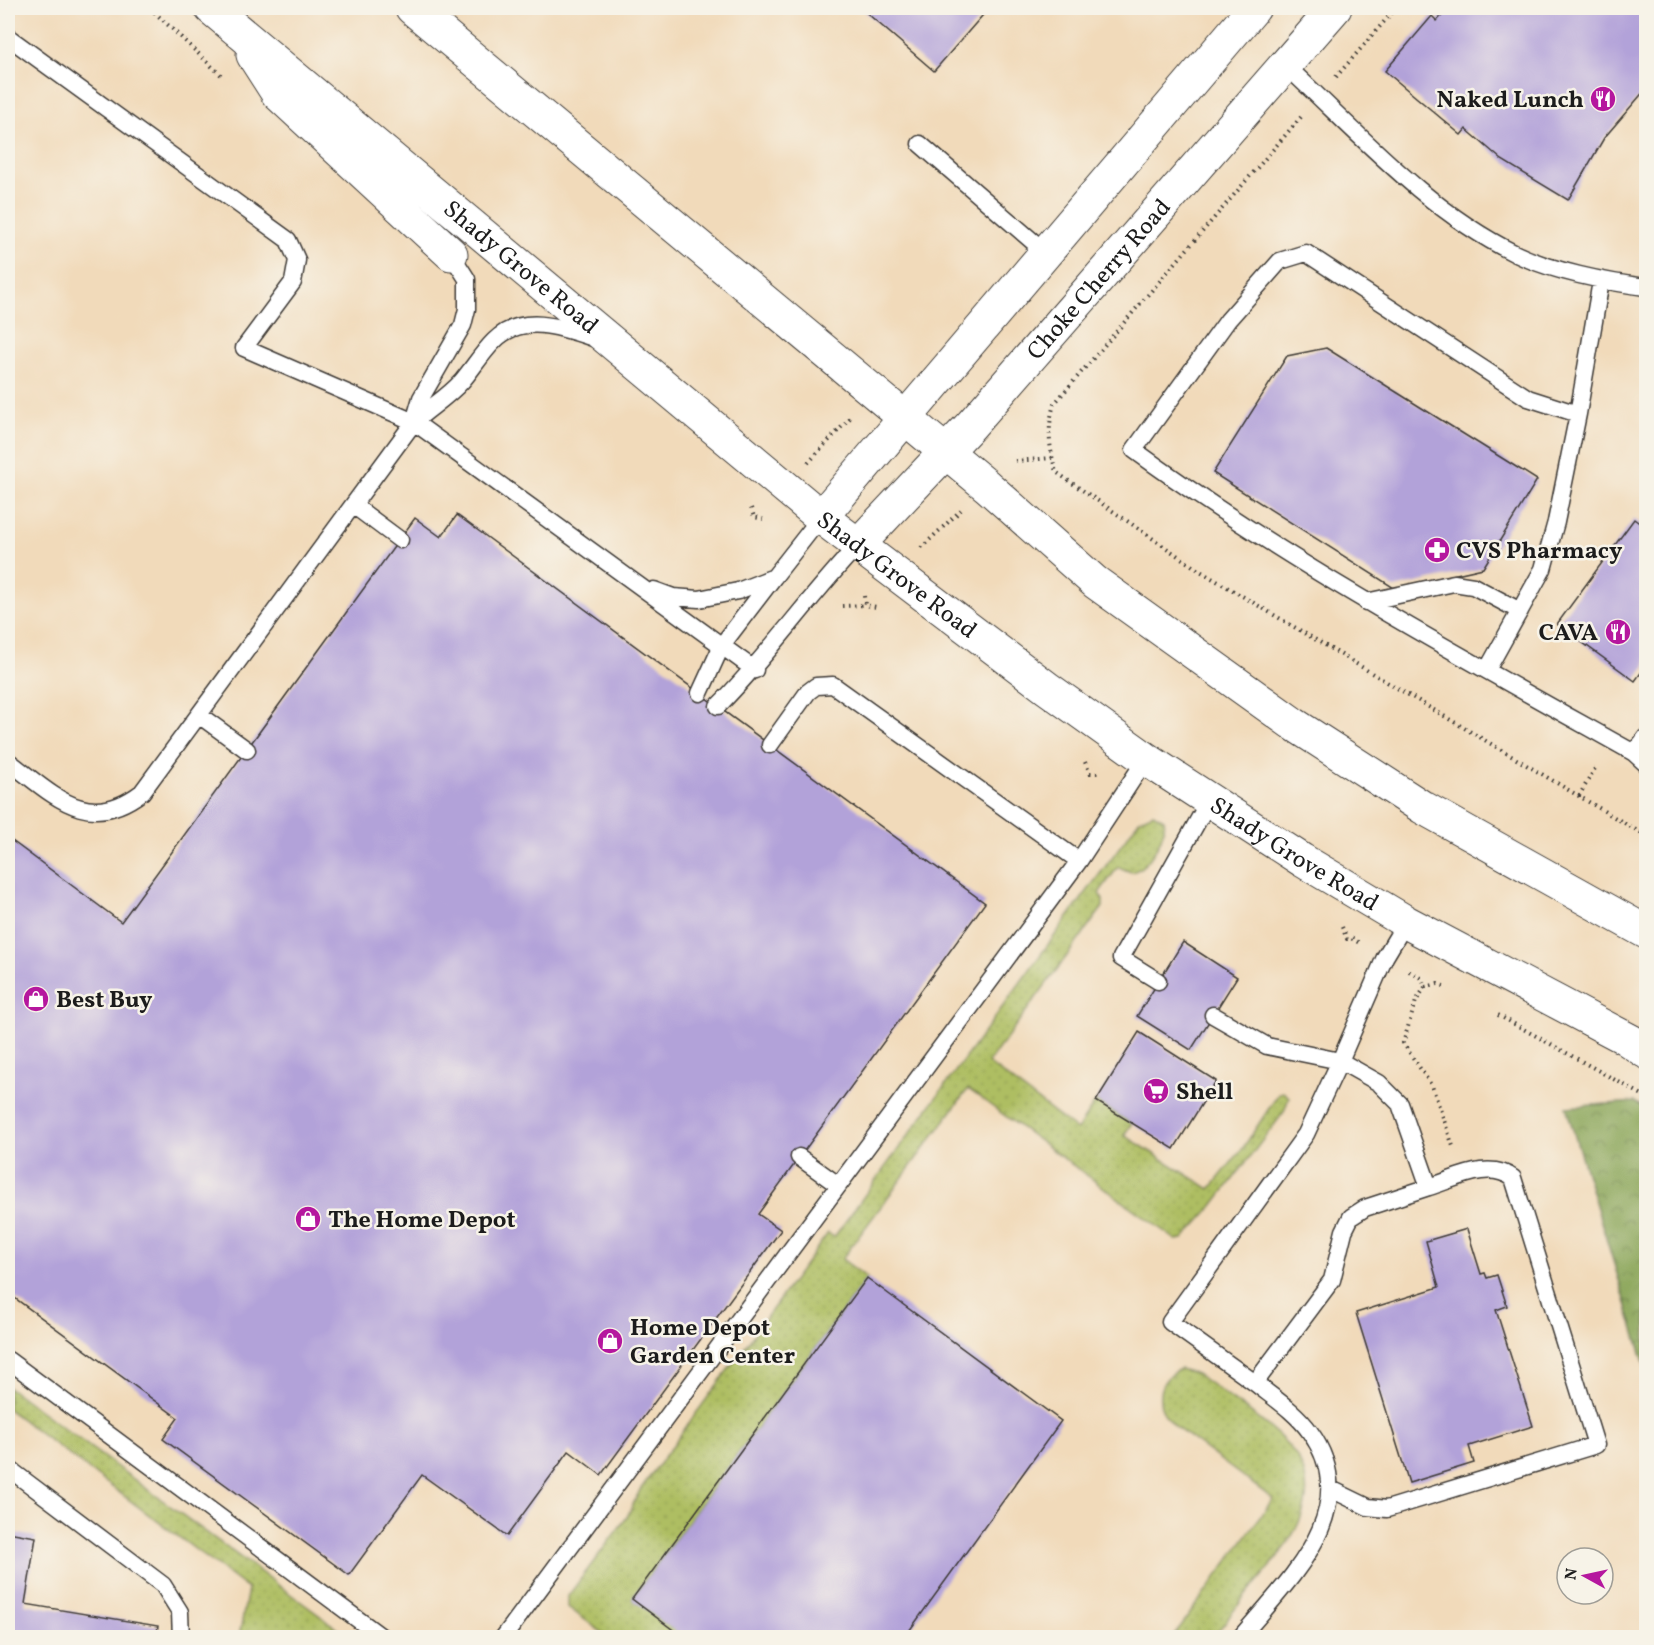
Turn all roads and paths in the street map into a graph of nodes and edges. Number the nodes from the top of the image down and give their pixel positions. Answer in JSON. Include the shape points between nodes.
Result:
{"nodes":[{"id":1,"x":211,"y":8,"type":"edge"},
{"id":2,"x":412,"y":8,"type":"edge"},
{"id":3,"x":1254,"y":8,"type":"edge"},
{"id":4,"x":1335,"y":8,"type":"edge"},
{"id":5,"x":1396,"y":8,"type":"edge"},
{"id":6,"x":237,"y":28,"type":"junction"},
{"id":7,"x":8,"y":37,"type":"edge"},
{"id":8,"x":1285,"y":64,"type":"junction"},
{"id":9,"x":1319,"y":96,"type":"junction"},
{"id":10,"x":920,"y":144,"type":"dead end"},
{"id":11,"x":1045,"y":252,"type":"junction"},
{"id":12,"x":451,"y":254,"type":"joint"},
{"id":13,"x":1601,"y":281,"type":"junction"},
{"id":14,"x":1647,"y":287,"type":"edge"},
{"id":15,"x":614,"y":345,"type":"junction"},
{"id":16,"x":1578,"y":414,"type":"junction"},
{"id":17,"x":904,"y":418,"type":"junction"},
{"id":18,"x":414,"y":422,"type":"junction"},
{"id":19,"x":946,"y":452,"type":"junction"},
{"id":20,"x":1052,"y":458,"type":"junction"},
{"id":21,"x":1015,"y":460,"type":"dead end"},
{"id":22,"x":353,"y":505,"type":"junction"},
{"id":23,"x":821,"y":517,"type":"junction"},
{"id":24,"x":400,"y":540,"type":"dead end"},
{"id":25,"x":857,"y":546,"type":"junction"},
{"id":26,"x":774,"y":577,"type":"junction"},
{"id":27,"x":638,"y":584,"type":"junction"},
{"id":28,"x":1366,"y":602,"type":"junction"},
{"id":29,"x":1520,"y":611,"type":"junction"},
{"id":30,"x":722,"y":645,"type":"junction"},
{"id":31,"x":755,"y":670,"type":"junction"},
{"id":32,"x":1486,"y":670,"type":"junction"},
{"id":33,"x":700,"y":693,"type":"dead end"},
{"id":34,"x":718,"y":706,"type":"dead end"},
{"id":35,"x":199,"y":715,"type":"junction"},
{"id":36,"x":1647,"y":737,"type":"edge"},
{"id":37,"x":770,"y":745,"type":"dead end"},
{"id":38,"x":247,"y":750,"type":"dead end"},
{"id":39,"x":1640,"y":758,"type":"edge"},
{"id":40,"x":1146,"y":759,"type":"junction"},
{"id":41,"x":8,"y":761,"type":"edge"},
{"id":42,"x":1597,"y":765,"type":"dead end"},
{"id":43,"x":1578,"y":796,"type":"junction"},
{"id":44,"x":1209,"y":801,"type":"junction"},
{"id":45,"x":1647,"y":836,"type":"edge"},
{"id":46,"x":1079,"y":861,"type":"junction"},
{"id":47,"x":1406,"y":922,"type":"junction"},
{"id":48,"x":1647,"y":932,"type":"edge"},
{"id":49,"x":1158,"y":981,"type":"dead end"},
{"id":50,"x":1425,"y":987,"type":"dead end"},
{"id":51,"x":1213,"y":1015,"type":"dead end"},
{"id":52,"x":1640,"y":1047,"type":"edge"},
{"id":53,"x":1340,"y":1061,"type":"junction"},
{"id":54,"x":799,"y":1157,"type":"dead end"},
{"id":55,"x":1463,"y":1177,"type":"junction"},
{"id":56,"x":838,"y":1185,"type":"junction"},
{"id":57,"x":1429,"y":1188,"type":"junction"},
{"id":58,"x":8,"y":1360,"type":"edge"},
{"id":59,"x":1255,"y":1383,"type":"junction"},
{"id":60,"x":8,"y":1468,"type":"edge"},
{"id":61,"x":1331,"y":1489,"type":"junction"},
{"id":62,"x":181,"y":1638,"type":"edge"},
{"id":63,"x":383,"y":1638,"type":"edge"},
{"id":64,"x":503,"y":1638,"type":"edge"},
{"id":65,"x":1240,"y":1638,"type":"edge"}],
"edges":[{"from":1,"to":6,"type":"main road","name":"Shady Grove Road"},
{"from":2,"to":17,"type":"main road"},
{"from":3,"to":11,"type":"main road"},
{"from":4,"to":8,"type":"main road","name":"Choke Cherry Road"},
{"from":5,"to":9,"type":"path"},
{"from":6,"to":12,"type":"main road","via":[[278,94]]},
{"from":6,"to":15,"type":"main road","name":"Shady Grove Road"},
{"from":7,"to":18,"type":"lane","via":[[288,240],[297,260],[293,282],[243,348]]},
{"from":8,"to":9,"type":"lane"},
{"from":8,"to":19,"type":"main road","name":"Choke Cherry Road"},
{"from":9,"to":13,"type":"lane","via":[[1400,174],[1458,219],[1515,253]]},
{"from":9,"to":20,"type":"path","via":[[1054,404],[1049,424]]},
{"from":10,"to":11,"type":"lane"},
{"from":11,"to":17,"type":"main road"},
{"from":12,"to":18,"type":"lane","via":[[467,279],[467,309],[463,325],[421,398]]},
{"from":13,"to":14,"type":"lane"},
{"from":13,"to":16,"type":"lane"},
{"from":15,"to":18,"type":"lane","via":[[548,325],[515,327],[494,340],[451,393]]},
{"from":15,"to":23,"type":"main road","name":"Shady Grove Road"},
{"from":16,"to":28,"type":"lane","via":[[1528,398],[1306,252],[1280,261],[1228,320],[1134,450]]},
{"from":16,"to":29,"type":"lane","via":[[1543,569]]},
{"from":17,"to":19,"type":"main road"},
{"from":17,"to":23,"type":"main road"},
{"from":18,"to":22,"type":"lane"},
{"from":18,"to":27,"type":"lane"},
{"from":19,"to":25,"type":"main road","name":"Choke Cherry Road"},
{"from":19,"to":48,"type":"main road","via":[[1095,582],[1292,723],[1422,807]]},
{"from":20,"to":21,"type":"path"},
{"from":20,"to":43,"type":"path","via":[[1056,472],[1200,571]]},
{"from":22,"to":24,"type":"lane"},
{"from":22,"to":35,"type":"lane"},
{"from":23,"to":25,"type":"main road","name":"Shady Grove Road"},
{"from":23,"to":26,"type":"lane"},
{"from":25,"to":31,"type":"lane"},
{"from":25,"to":40,"type":"main road","name":"Shady Grove Road"},
{"from":26,"to":27,"type":"lane","via":[[738,591],[699,599],[673,597]]},
{"from":26,"to":30,"type":"lane"},
{"from":27,"to":30,"type":"lane"},
{"from":28,"to":29,"type":"lane","via":[[1454,583],[1473,586]]},
{"from":28,"to":32,"type":"lane"},
{"from":29,"to":32,"type":"lane"},
{"from":30,"to":31,"type":"lane"},
{"from":30,"to":33,"type":"lane"},
{"from":31,"to":34,"type":"lane"},
{"from":32,"to":39,"type":"lane"},
{"from":35,"to":38,"type":"lane"},
{"from":35,"to":41,"type":"lane","via":[[142,792],[111,810],[94,812],[65,802]]},
{"from":36,"to":39,"type":"lane"},
{"from":37,"to":46,"type":"lane","via":[[808,692],[824,684],[833,685]]},
{"from":40,"to":44,"type":"main road","name":"Shady Grove Road"},
{"from":40,"to":46,"type":"lane"},
{"from":42,"to":43,"type":"path"},
{"from":43,"to":45,"type":"path"},
{"from":44,"to":47,"type":"main road","name":"Shady Grove Road"},
{"from":44,"to":49,"type":"lane","via":[[1121,958]]},
{"from":46,"to":56,"type":"lane"},
{"from":47,"to":52,"type":"main road","name":"Shady Grove Road"},
{"from":47,"to":53,"type":"lane","via":[[1385,957]]},
{"from":50,"to":55,"type":"path","via":[[1416,1001],[1403,1043],[1432,1086]]},
{"from":51,"to":53,"type":"lane","via":[[1267,1046]]},
{"from":53,"to":57,"type":"lane","via":[[1379,1083],[1400,1104]]},
{"from":53,"to":59,"type":"lane","via":[[1306,1134],[1170,1322]]},
{"from":54,"to":56,"type":"lane"},
{"from":55,"to":57,"type":"lane"},
{"from":55,"to":61,"type":"lane","via":[[1496,1170],[1514,1178],[1518,1186],[1596,1445],[1387,1509],[1368,1508]]},
{"from":56,"to":64,"type":"lane"},
{"from":57,"to":59,"type":"lane","via":[[1351,1216],[1332,1280]]},
{"from":58,"to":63,"type":"lane"},
{"from":59,"to":61,"type":"lane","via":[[1310,1431],[1328,1468]]},
{"from":60,"to":62,"type":"lane","via":[[163,1585],[180,1612]]},
{"from":61,"to":65,"type":"lane","via":[[1328,1512],[1319,1534]]}]}
